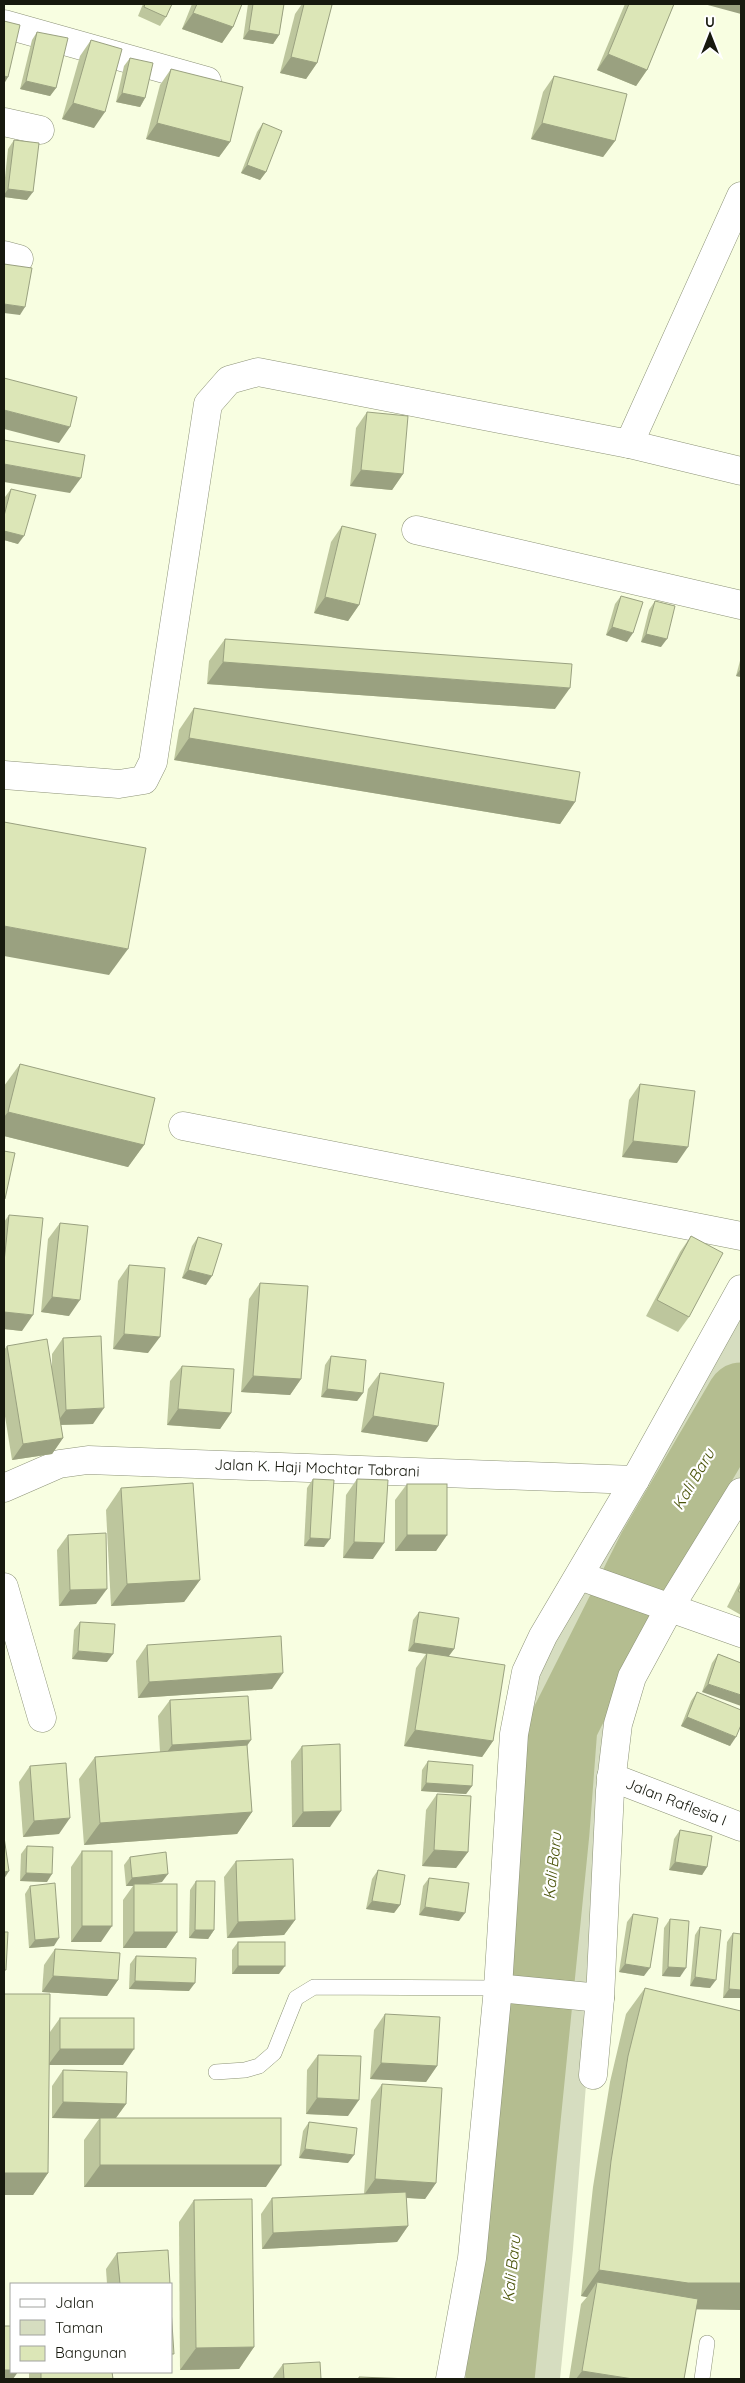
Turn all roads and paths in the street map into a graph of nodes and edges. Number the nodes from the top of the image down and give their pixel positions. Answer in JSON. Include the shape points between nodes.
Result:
{"nodes":[{"id":1,"x":4,"y":24,"type":"edge"},
{"id":2,"x":222,"y":85,"type":"edge"},
{"id":3,"x":4,"y":122,"type":"edge"},
{"id":4,"x":40,"y":130,"type":"dead end"},
{"id":5,"x":741,"y":196,"type":"edge"},
{"id":6,"x":629,"y":444,"type":"junction"},
{"id":7,"x":741,"y":470,"type":"edge"},
{"id":8,"x":416,"y":530,"type":"dead end"},
{"id":9,"x":741,"y":604,"type":"edge"},
{"id":10,"x":4,"y":775,"type":"edge"},
{"id":11,"x":183,"y":1126,"type":"dead end"},
{"id":12,"x":741,"y":1236,"type":"edge"},
{"id":13,"x":741,"y":1289,"type":"edge"},
{"id":14,"x":635,"y":1480,"type":"junction"},
{"id":15,"x":4,"y":1488,"type":"edge"},
{"id":16,"x":741,"y":1492,"type":"edge"},
{"id":17,"x":591,"y":1579,"type":"junction"},
{"id":18,"x":4,"y":1587,"type":"edge"},
{"id":19,"x":670,"y":1607,"type":"junction"},
{"id":20,"x":741,"y":1633,"type":"edge"},
{"id":21,"x":42,"y":1718,"type":"dead end"},
{"id":22,"x":611,"y":1777,"type":"junction"},
{"id":23,"x":741,"y":1827,"type":"edge"},
{"id":24,"x":507,"y":1989,"type":"junction"},
{"id":25,"x":588,"y":1996,"type":"junction"},
{"id":26,"x":216,"y":2072,"type":"dead end"},
{"id":27,"x":593,"y":2075,"type":"dead end"},
{"id":28,"x":707,"y":2343,"type":"dead end"},
{"id":29,"x":450,"y":2379,"type":"edge"},
{"id":30,"x":702,"y":2379,"type":"edge"}],
"edges":[{"from":1,"to":2,"type":"street"},
{"from":3,"to":4,"type":"street"},
{"from":5,"to":6,"type":"street"},
{"from":6,"to":7,"type":"street"},
{"from":6,"to":10,"type":"street","via":[[258,372],[230,380],[208,404],[153,762],[144,780],[119,784]]},
{"from":8,"to":9,"type":"street"},
{"from":11,"to":12,"type":"street"},
{"from":13,"to":14,"type":"street"},
{"from":14,"to":15,"type":"street","name":"Jalan K. Haji Mochtar Tabrani","via":[[88,1460],[58,1464]]},
{"from":14,"to":17,"type":"street"},
{"from":16,"to":19,"type":"street"},
{"from":17,"to":19,"type":"street"},
{"from":17,"to":24,"type":"street","via":[[543,1636],[526,1672],[519,1700],[514,1734]]},
{"from":18,"to":21,"type":"street"},
{"from":19,"to":20,"type":"street"},
{"from":19,"to":22,"type":"street","via":[[632,1677],[618,1724]]},
{"from":22,"to":23,"type":"street","name":"Jalan Raflesia I"},
{"from":22,"to":25,"type":"street"},
{"from":24,"to":25,"type":"street"},
{"from":24,"to":26,"type":"lane","via":[[314,1987],[296,1998],[274,2053],[259,2066]]},
{"from":24,"to":29,"type":"street","via":[[472,2258]]},
{"from":25,"to":27,"type":"street"},
{"from":28,"to":30,"type":"lane"}]}
